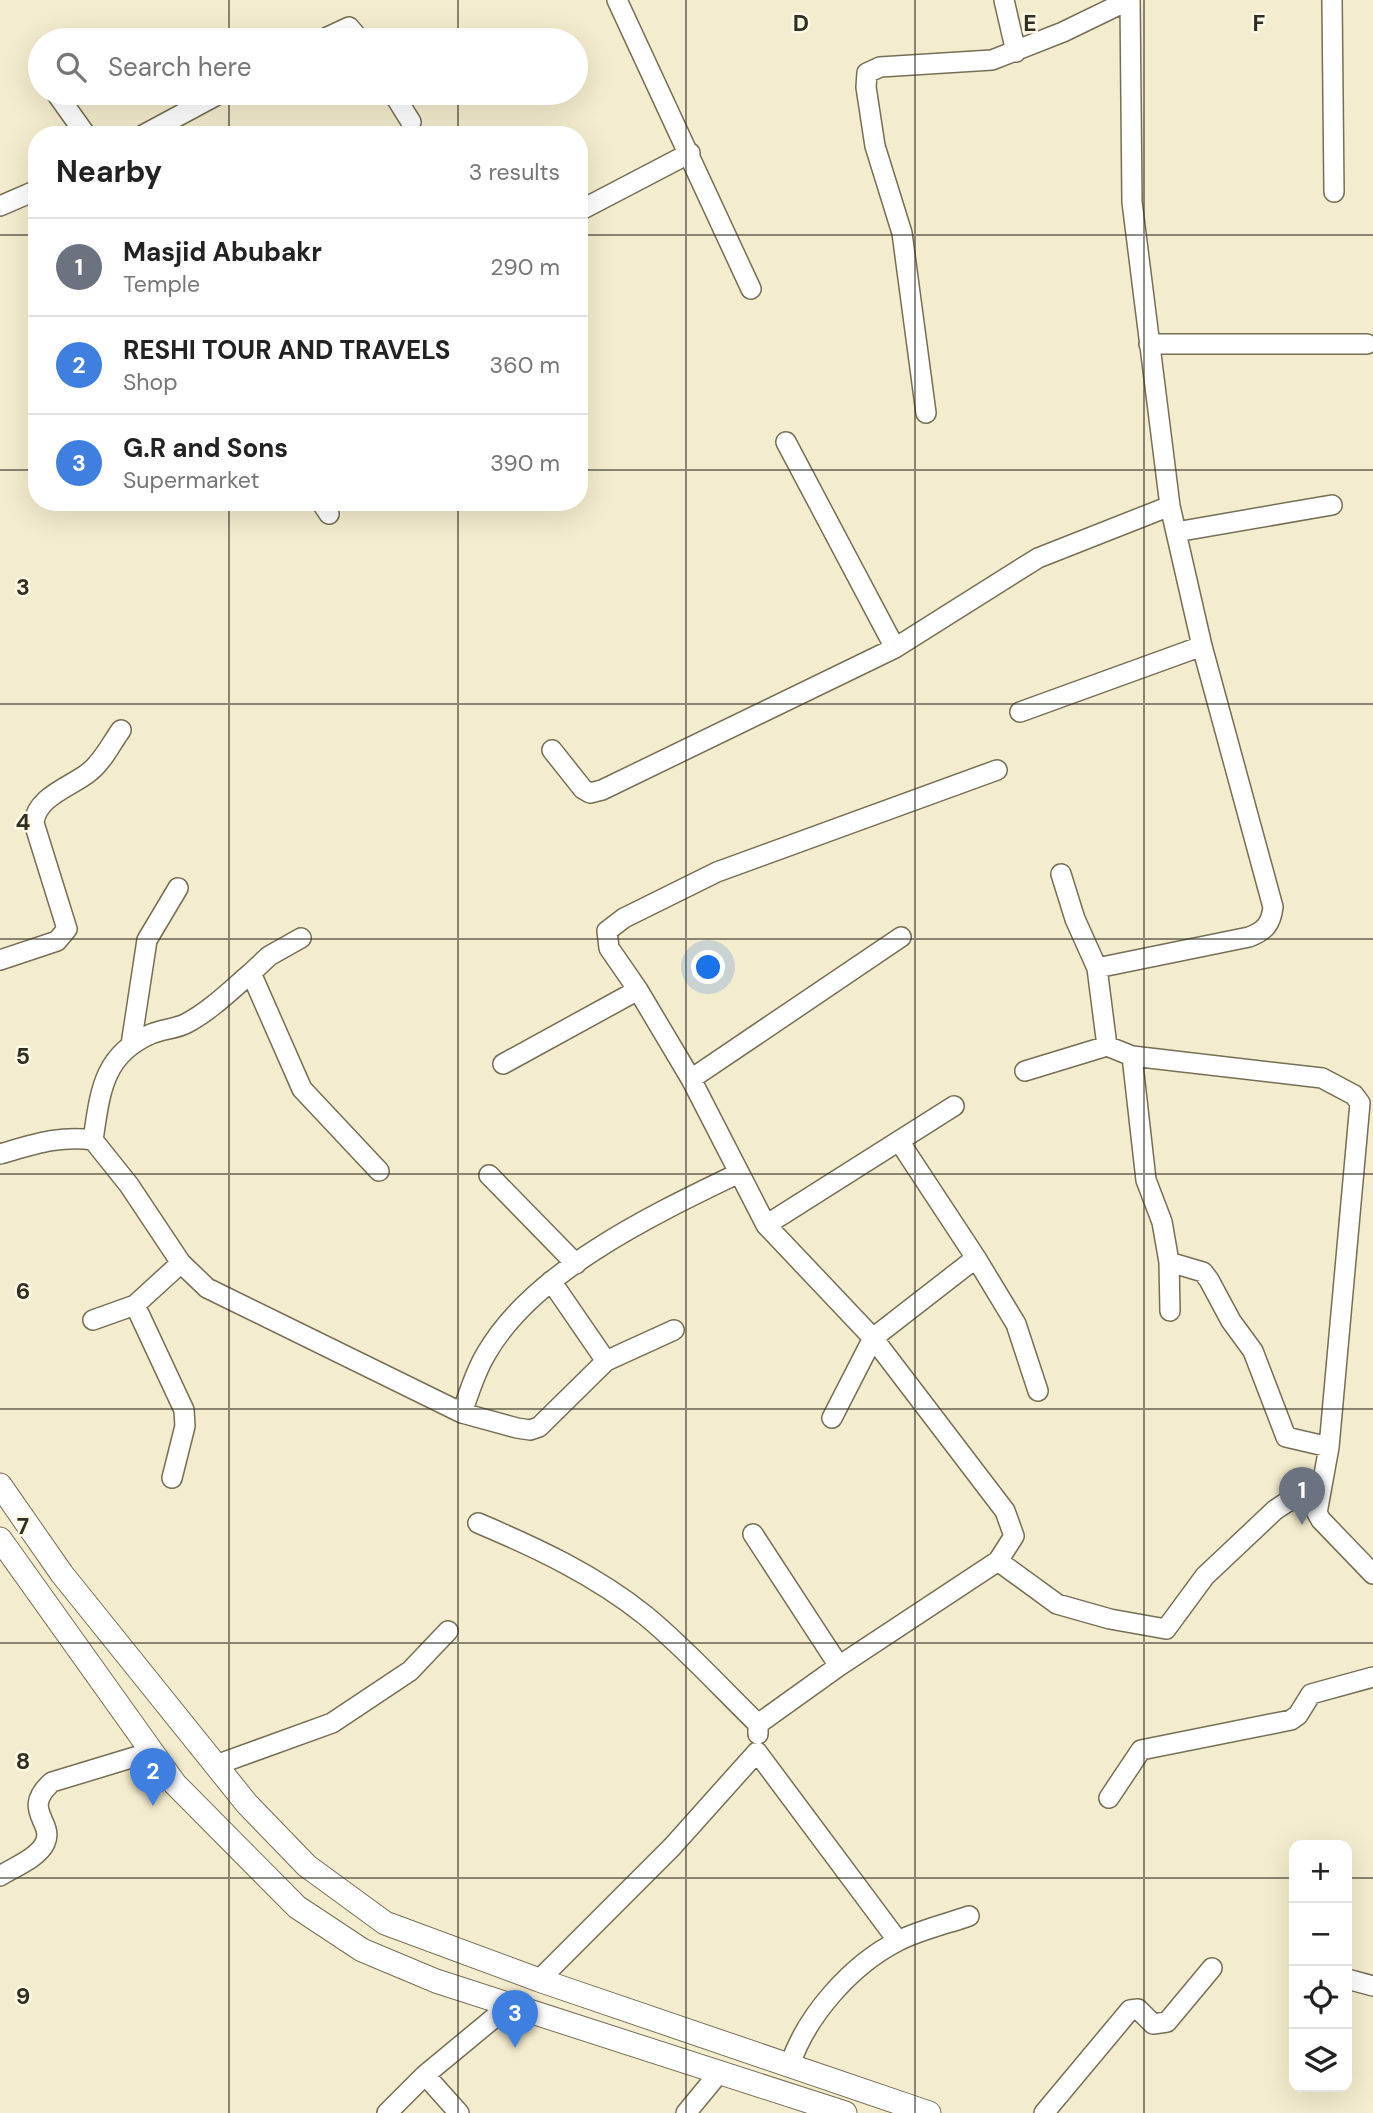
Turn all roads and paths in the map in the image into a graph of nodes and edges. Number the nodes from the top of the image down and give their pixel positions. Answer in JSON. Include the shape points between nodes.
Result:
{"nodes":[{"id":1,"x":617,"y":0,"type":"edge"},
{"id":2,"x":1004,"y":0,"type":"edge"},
{"id":3,"x":1129,"y":0,"type":"edge"},
{"id":4,"x":1332,"y":0,"type":"edge"},
{"id":5,"x":1016,"y":52,"type":"junction"},
{"id":6,"x":65,"y":105,"type":"edge"},
{"id":7,"x":199,"y":105,"type":"edge"},
{"id":8,"x":400,"y":105,"type":"edge"},
{"id":9,"x":411,"y":122,"type":"dead end"},
{"id":10,"x":80,"y":126,"type":"edge"},
{"id":11,"x":160,"y":126,"type":"edge"},
{"id":12,"x":690,"y":153,"type":"junction"},
{"id":13,"x":1334,"y":192,"type":"dead end"},
{"id":14,"x":28,"y":194,"type":"edge"},
{"id":15,"x":0,"y":206,"type":"edge"},
{"id":16,"x":588,"y":206,"type":"edge"},
{"id":17,"x":751,"y":289,"type":"dead end"},
{"id":18,"x":1149,"y":344,"type":"junction"},
{"id":19,"x":1367,"y":344,"type":"dead end"},
{"id":20,"x":926,"y":413,"type":"dead end"},
{"id":21,"x":786,"y":442,"type":"dead end"},
{"id":22,"x":1332,"y":505,"type":"dead end"},
{"id":23,"x":1170,"y":506,"type":"junction"},
{"id":24,"x":1176,"y":532,"type":"junction"},
{"id":25,"x":1202,"y":646,"type":"junction"},
{"id":26,"x":895,"y":648,"type":"junction"},
{"id":27,"x":1020,"y":712,"type":"dead end"},
{"id":28,"x":121,"y":730,"type":"dead end"},
{"id":29,"x":552,"y":750,"type":"dead end"},
{"id":30,"x":997,"y":770,"type":"dead end"},
{"id":31,"x":1061,"y":874,"type":"dead end"},
{"id":32,"x":178,"y":888,"type":"dead end"},
{"id":33,"x":901,"y":937,"type":"dead end"},
{"id":34,"x":301,"y":938,"type":"dead end"},
{"id":35,"x":0,"y":960,"type":"edge"},
{"id":36,"x":1097,"y":968,"type":"junction"},
{"id":37,"x":251,"y":973,"type":"junction"},
{"id":38,"x":638,"y":990,"type":"junction"},
{"id":39,"x":131,"y":1045,"type":"junction"},
{"id":40,"x":1107,"y":1046,"type":"junction"},
{"id":41,"x":1132,"y":1056,"type":"junction"},
{"id":42,"x":503,"y":1064,"type":"dead end"},
{"id":43,"x":1025,"y":1071,"type":"dead end"},
{"id":44,"x":691,"y":1079,"type":"junction"},
{"id":45,"x":954,"y":1106,"type":"dead end"},
{"id":46,"x":93,"y":1140,"type":"junction"},
{"id":47,"x":899,"y":1141,"type":"junction"},
{"id":48,"x":0,"y":1154,"type":"edge"},
{"id":49,"x":379,"y":1171,"type":"dead end"},
{"id":50,"x":739,"y":1173,"type":"junction"},
{"id":51,"x":489,"y":1175,"type":"dead end"},
{"id":52,"x":766,"y":1225,"type":"junction"},
{"id":53,"x":976,"y":1258,"type":"junction"},
{"id":54,"x":1169,"y":1262,"type":"junction"},
{"id":55,"x":181,"y":1263,"type":"junction"},
{"id":56,"x":576,"y":1264,"type":"junction"},
{"id":57,"x":551,"y":1281,"type":"junction"},
{"id":58,"x":135,"y":1305,"type":"junction"},
{"id":59,"x":1170,"y":1311,"type":"dead end"},
{"id":60,"x":93,"y":1320,"type":"dead end"},
{"id":61,"x":674,"y":1330,"type":"dead end"},
{"id":62,"x":873,"y":1338,"type":"junction"},
{"id":63,"x":606,"y":1361,"type":"junction"},
{"id":64,"x":1038,"y":1391,"type":"dead end"},
{"id":65,"x":462,"y":1413,"type":"junction"},
{"id":66,"x":832,"y":1418,"type":"dead end"},
{"id":67,"x":1329,"y":1447,"type":"junction"},
{"id":68,"x":172,"y":1478,"type":"dead end"},
{"id":69,"x":0,"y":1485,"type":"edge"},
{"id":70,"x":1319,"y":1492,"type":"junction"},
{"id":71,"x":478,"y":1522,"type":"dead end"},
{"id":72,"x":752,"y":1534,"type":"dead end"},
{"id":73,"x":0,"y":1539,"type":"edge"},
{"id":74,"x":998,"y":1561,"type":"junction"},
{"id":75,"x":1373,"y":1574,"type":"edge"},
{"id":76,"x":448,"y":1631,"type":"dead end"},
{"id":77,"x":839,"y":1665,"type":"junction"},
{"id":78,"x":1373,"y":1677,"type":"edge"},
{"id":79,"x":758,"y":1724,"type":"junction"},
{"id":80,"x":151,"y":1752,"type":"junction"},
{"id":81,"x":757,"y":1752,"type":"junction"},
{"id":82,"x":216,"y":1765,"type":"junction"},
{"id":83,"x":1109,"y":1798,"type":"dead end"},
{"id":84,"x":0,"y":1876,"type":"edge"},
{"id":85,"x":969,"y":1916,"type":"dead end"},
{"id":86,"x":898,"y":1941,"type":"junction"},
{"id":87,"x":1212,"y":1968,"type":"dead end"},
{"id":88,"x":539,"y":1980,"type":"junction"},
{"id":89,"x":1352,"y":1980,"type":"edge"},
{"id":90,"x":1373,"y":1986,"type":"edge"},
{"id":91,"x":512,"y":2003,"type":"junction"},
{"id":92,"x":790,"y":2065,"type":"junction"},
{"id":93,"x":719,"y":2073,"type":"junction"},
{"id":94,"x":425,"y":2074,"type":"junction"},
{"id":95,"x":387,"y":2113,"type":"edge"},
{"id":96,"x":459,"y":2113,"type":"edge"},
{"id":97,"x":686,"y":2113,"type":"edge"},
{"id":98,"x":845,"y":2113,"type":"edge"},
{"id":99,"x":929,"y":2113,"type":"edge"},
{"id":100,"x":1044,"y":2113,"type":"edge"}],
"edges":[{"from":1,"to":12,"type":"street"},
{"from":2,"to":5,"type":"street"},
{"from":3,"to":5,"type":"street"},
{"from":3,"to":18,"type":"street","via":[[1132,202]]},
{"from":4,"to":13,"type":"street"},
{"from":5,"to":20,"type":"street","via":[[982,61],[880,67],[865,78],[875,146],[902,233]]},
{"from":6,"to":10,"type":"street"},
{"from":7,"to":11,"type":"street"},
{"from":8,"to":9,"type":"street"},
{"from":12,"to":16,"type":"street"},
{"from":12,"to":17,"type":"street"},
{"from":14,"to":15,"type":"street"},
{"from":18,"to":19,"type":"street"},
{"from":18,"to":23,"type":"street"},
{"from":21,"to":26,"type":"street"},
{"from":22,"to":24,"type":"street"},
{"from":23,"to":24,"type":"street"},
{"from":23,"to":26,"type":"street","via":[[1038,558]]},
{"from":24,"to":25,"type":"street"},
{"from":25,"to":27,"type":"street"},
{"from":25,"to":36,"type":"street","via":[[1273,907],[1272,920],[1263,932],[1249,937]]},
{"from":26,"to":29,"type":"street","via":[[595,793],[583,789]]},
{"from":28,"to":35,"type":"street","via":[[89,773],[41,805],[35,815],[42,852],[65,919],[64,935]]},
{"from":30,"to":38,"type":"street","via":[[717,872],[613,924],[607,931],[609,948]]},
{"from":31,"to":36,"type":"street"},
{"from":32,"to":39,"type":"street","via":[[146,940]]},
{"from":33,"to":44,"type":"street"},
{"from":34,"to":37,"type":"street","via":[[269,956]]},
{"from":36,"to":40,"type":"street"},
{"from":37,"to":39,"type":"street","via":[[195,1019]]},
{"from":37,"to":49,"type":"street","via":[[302,1088]]},
{"from":38,"to":42,"type":"street"},
{"from":38,"to":44,"type":"street"},
{"from":39,"to":46,"type":"street","via":[[107,1072]]},
{"from":40,"to":41,"type":"street"},
{"from":40,"to":43,"type":"street"},
{"from":41,"to":54,"type":"street","via":[[1146,1180],[1162,1222]]},
{"from":41,"to":67,"type":"street","via":[[1322,1078],[1360,1103]]},
{"from":44,"to":50,"type":"street"},
{"from":45,"to":47,"type":"street"},
{"from":46,"to":48,"type":"street","via":[[56,1139]]},
{"from":46,"to":55,"type":"street"},
{"from":47,"to":52,"type":"street"},
{"from":47,"to":53,"type":"street"},
{"from":50,"to":52,"type":"street"},
{"from":50,"to":56,"type":"street","via":[[669,1207]]},
{"from":51,"to":56,"type":"street"},
{"from":52,"to":62,"type":"street"},
{"from":53,"to":62,"type":"street"},
{"from":53,"to":64,"type":"street","via":[[1016,1324]]},
{"from":54,"to":59,"type":"street"},
{"from":54,"to":67,"type":"street","via":[[1203,1272],[1253,1351],[1286,1437]]},
{"from":55,"to":58,"type":"street"},
{"from":55,"to":65,"type":"street","via":[[206,1288]]},
{"from":56,"to":57,"type":"street"},
{"from":57,"to":63,"type":"street"},
{"from":57,"to":65,"type":"street","via":[[524,1304],[495,1340]]},
{"from":58,"to":60,"type":"street"},
{"from":58,"to":68,"type":"street","via":[[184,1410],[185,1426]]},
{"from":61,"to":63,"type":"street"},
{"from":62,"to":66,"type":"street"},
{"from":62,"to":74,"type":"street","via":[[1005,1511],[1014,1536]]},
{"from":63,"to":65,"type":"street","via":[[539,1427],[517,1428]]},
{"from":67,"to":70,"type":"street"},
{"from":69,"to":82,"type":"main road","via":[[62,1574]]},
{"from":70,"to":74,"type":"street","via":[[1275,1510],[1205,1576],[1166,1629],[1057,1604]]},
{"from":70,"to":75,"type":"street","via":[[1316,1503],[1321,1520]]},
{"from":71,"to":79,"type":"street","via":[[544,1550],[614,1592],[647,1617]]},
{"from":72,"to":77,"type":"street"},
{"from":73,"to":80,"type":"main road"},
{"from":74,"to":77,"type":"street"},
{"from":76,"to":82,"type":"street","via":[[410,1671],[332,1723]]},
{"from":77,"to":79,"type":"street"},
{"from":78,"to":83,"type":"street","via":[[1311,1694],[1291,1720],[1141,1750]]},
{"from":79,"to":81,"type":"street"},
{"from":80,"to":84,"type":"street","via":[[52,1782],[43,1790],[38,1805],[45,1843]]},
{"from":80,"to":91,"type":"main road","via":[[175,1784],[297,1907],[362,1950],[436,1981]]},
{"from":81,"to":86,"type":"street"},
{"from":81,"to":88,"type":"street","via":[[672,1847]]},
{"from":82,"to":88,"type":"main road","via":[[307,1866],[385,1923]]},
{"from":85,"to":86,"type":"street"},
{"from":86,"to":92,"type":"street","via":[[869,1960],[827,2002],[796,2046]]},
{"from":87,"to":100,"type":"street","via":[[1167,2022],[1153,2024],[1138,2009],[1130,2010]]},
{"from":88,"to":92,"type":"main road"},
{"from":89,"to":90,"type":"street"},
{"from":91,"to":93,"type":"main road"},
{"from":91,"to":94,"type":"street"},
{"from":92,"to":99,"type":"main road"},
{"from":93,"to":97,"type":"street"},
{"from":93,"to":98,"type":"main road"},
{"from":94,"to":95,"type":"street"},
{"from":94,"to":96,"type":"street"}]}
